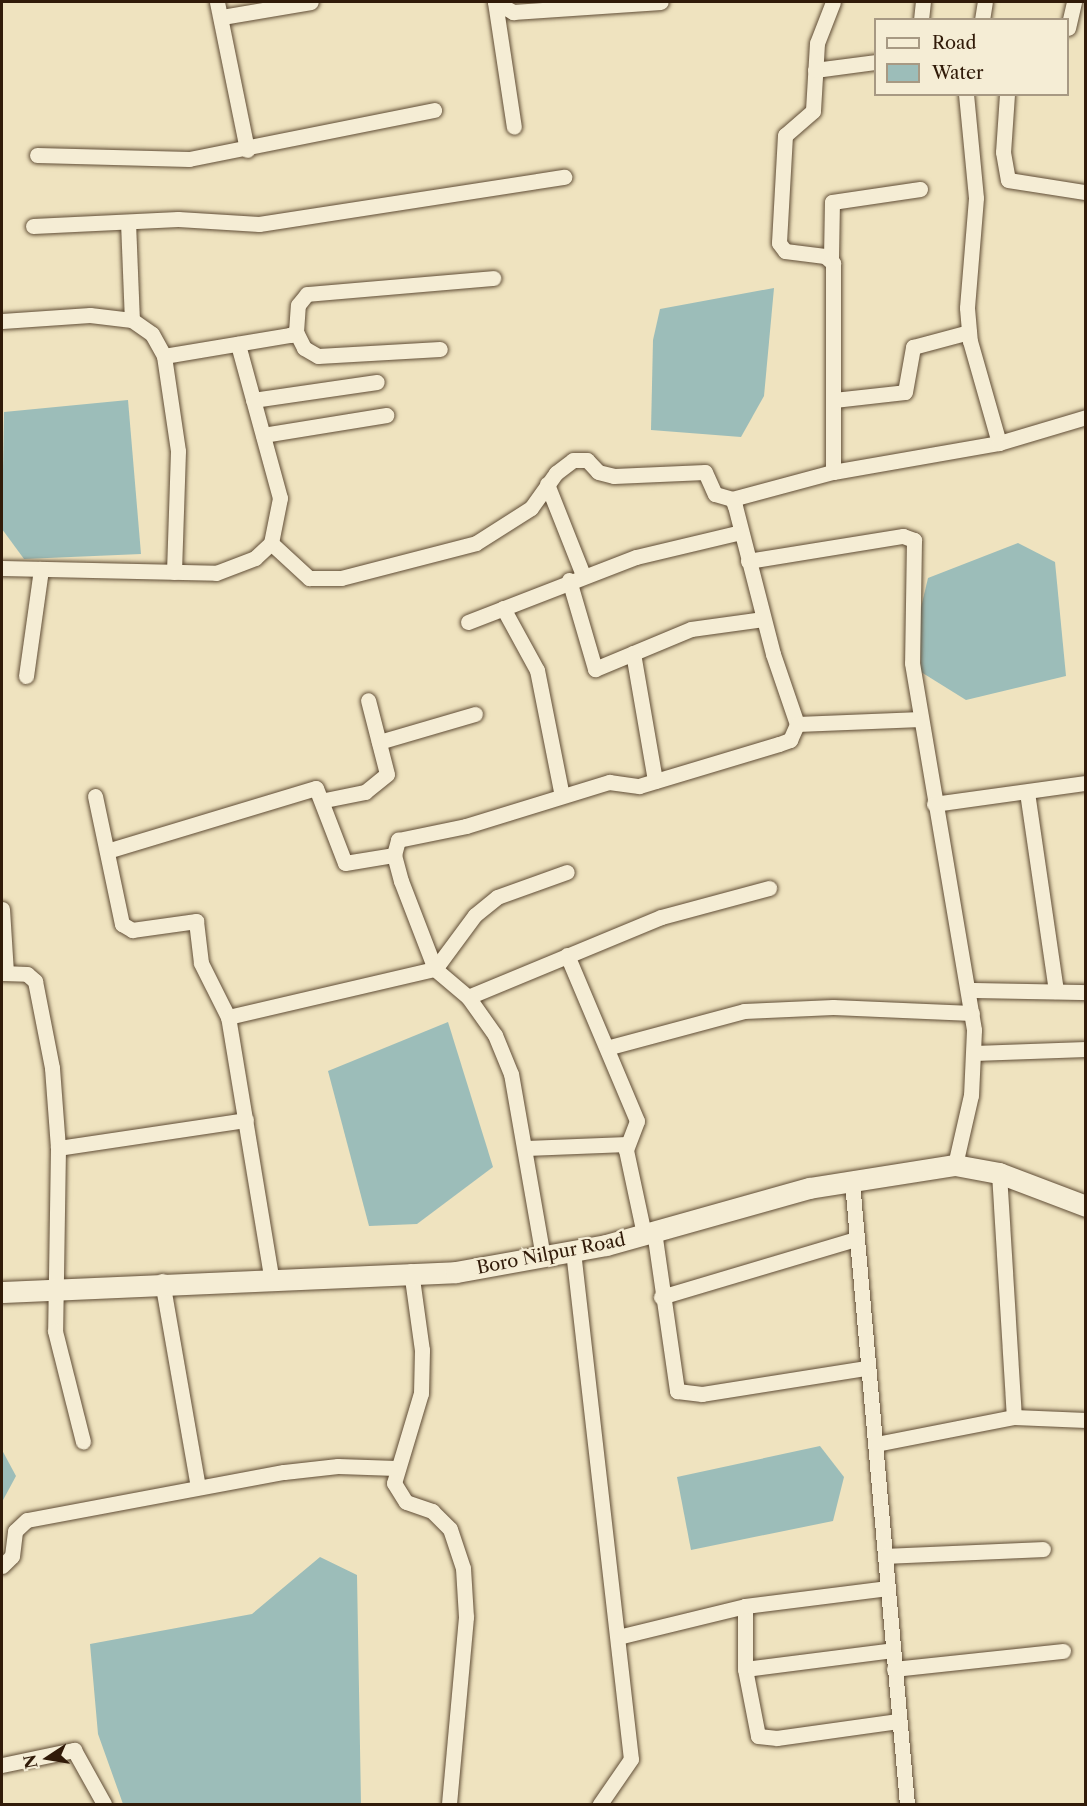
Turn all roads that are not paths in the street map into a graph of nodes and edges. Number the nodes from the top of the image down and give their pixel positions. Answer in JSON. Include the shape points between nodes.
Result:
{"nodes":[{"id":1,"x":217,"y":2,"type":"edge"},
{"id":2,"x":310,"y":2,"type":"edge"},
{"id":3,"x":495,"y":2,"type":"edge"},
{"id":4,"x":661,"y":2,"type":"edge"},
{"id":5,"x":833,"y":2,"type":"edge"},
{"id":6,"x":923,"y":2,"type":"edge"},
{"id":7,"x":985,"y":2,"type":"edge"},
{"id":8,"x":1074,"y":2,"type":"edge"},
{"id":9,"x":222,"y":16,"type":"junction"},
{"id":10,"x":921,"y":18,"type":"edge"},
{"id":11,"x":982,"y":18,"type":"edge"},
{"id":12,"x":1069,"y":24,"type":"edge"},
{"id":13,"x":874,"y":62,"type":"edge"},
{"id":14,"x":815,"y":70,"type":"junction"},
{"id":15,"x":966,"y":96,"type":"edge"},
{"id":16,"x":1007,"y":96,"type":"edge"},
{"id":17,"x":434,"y":110,"type":"dead end"},
{"id":18,"x":514,"y":127,"type":"dead end"},
{"id":19,"x":247,"y":150,"type":"junction"},
{"id":20,"x":37,"y":155,"type":"dead end"},
{"id":21,"x":564,"y":177,"type":"dead end"},
{"id":22,"x":920,"y":189,"type":"dead end"},
{"id":23,"x":1085,"y":192,"type":"edge"},
{"id":24,"x":128,"y":222,"type":"junction"},
{"id":25,"x":33,"y":226,"type":"dead end"},
{"id":26,"x":831,"y":258,"type":"junction"},
{"id":27,"x":492,"y":278,"type":"dead end"},
{"id":28,"x":132,"y":320,"type":"junction"},
{"id":29,"x":2,"y":321,"type":"edge"},
{"id":30,"x":296,"y":332,"type":"junction"},
{"id":31,"x":969,"y":332,"type":"junction"},
{"id":32,"x":238,"y":344,"type":"junction"},
{"id":33,"x":440,"y":349,"type":"dead end"},
{"id":34,"x":164,"y":356,"type":"junction"},
{"id":35,"x":377,"y":382,"type":"dead end"},
{"id":36,"x":253,"y":400,"type":"junction"},
{"id":37,"x":834,"y":400,"type":"junction"},
{"id":38,"x":386,"y":415,"type":"dead end"},
{"id":39,"x":1086,"y":417,"type":"edge"},
{"id":40,"x":262,"y":435,"type":"junction"},
{"id":41,"x":999,"y":443,"type":"junction"},
{"id":42,"x":833,"y":472,"type":"junction"},
{"id":43,"x":547,"y":484,"type":"junction"},
{"id":44,"x":732,"y":499,"type":"junction"},
{"id":45,"x":741,"y":532,"type":"junction"},
{"id":46,"x":271,"y":543,"type":"junction"},
{"id":47,"x":748,"y":561,"type":"junction"},
{"id":48,"x":2,"y":568,"type":"edge"},
{"id":49,"x":41,"y":569,"type":"junction"},
{"id":50,"x":174,"y":572,"type":"junction"},
{"id":51,"x":576,"y":577,"type":"junction"},
{"id":52,"x":503,"y":608,"type":"junction"},
{"id":53,"x":763,"y":619,"type":"junction"},
{"id":54,"x":468,"y":622,"type":"dead end"},
{"id":55,"x":633,"y":653,"type":"junction"},
{"id":56,"x":26,"y":676,"type":"dead end"},
{"id":57,"x":368,"y":700,"type":"dead end"},
{"id":58,"x":475,"y":714,"type":"dead end"},
{"id":59,"x":921,"y":719,"type":"junction"},
{"id":60,"x":797,"y":724,"type":"junction"},
{"id":61,"x":380,"y":742,"type":"junction"},
{"id":62,"x":655,"y":781,"type":"junction"},
{"id":63,"x":1086,"y":783,"type":"edge"},
{"id":64,"x":1027,"y":792,"type":"junction"},
{"id":65,"x":95,"y":796,"type":"dead end"},
{"id":66,"x":562,"y":796,"type":"junction"},
{"id":67,"x":325,"y":800,"type":"junction"},
{"id":68,"x":934,"y":804,"type":"junction"},
{"id":69,"x":107,"y":851,"type":"junction"},
{"id":70,"x":394,"y":855,"type":"junction"},
{"id":71,"x":567,"y":872,"type":"dead end"},
{"id":72,"x":769,"y":888,"type":"dead end"},
{"id":73,"x":2,"y":909,"type":"edge"},
{"id":74,"x":567,"y":955,"type":"junction"},
{"id":75,"x":435,"y":969,"type":"junction"},
{"id":76,"x":4,"y":973,"type":"edge"},
{"id":77,"x":968,"y":990,"type":"junction"},
{"id":78,"x":1056,"y":991,"type":"junction"},
{"id":79,"x":1086,"y":993,"type":"edge"},
{"id":80,"x":468,"y":997,"type":"junction"},
{"id":81,"x":972,"y":1013,"type":"junction"},
{"id":82,"x":228,"y":1017,"type":"junction"},
{"id":83,"x":610,"y":1047,"type":"junction"},
{"id":84,"x":1086,"y":1048,"type":"edge"},
{"id":85,"x":974,"y":1053,"type":"junction"},
{"id":86,"x":246,"y":1120,"type":"junction"},
{"id":87,"x":627,"y":1144,"type":"junction"},
{"id":88,"x":58,"y":1148,"type":"junction"},
{"id":89,"x":526,"y":1148,"type":"junction"},
{"id":90,"x":955,"y":1165,"type":"junction"},
{"id":91,"x":999,"y":1173,"type":"junction"},
{"id":92,"x":852,"y":1182,"type":"junction"},
{"id":93,"x":1086,"y":1206,"type":"edge"},
{"id":94,"x":649,"y":1233,"type":"junction"},
{"id":95,"x":856,"y":1239,"type":"junction"},
{"id":96,"x":573,"y":1251,"type":"junction"},
{"id":97,"x":543,"y":1257,"type":"junction"},
{"id":98,"x":411,"y":1271,"type":"junction"},
{"id":99,"x":270,"y":1276,"type":"junction"},
{"id":100,"x":162,"y":1281,"type":"junction"},
{"id":101,"x":55,"y":1286,"type":"junction"},
{"id":102,"x":2,"y":1292,"type":"edge"},
{"id":103,"x":661,"y":1297,"type":"junction"},
{"id":104,"x":867,"y":1368,"type":"junction"},
{"id":105,"x":1014,"y":1417,"type":"junction"},
{"id":106,"x":1086,"y":1420,"type":"edge"},
{"id":107,"x":82,"y":1442,"type":"dead end"},
{"id":108,"x":876,"y":1444,"type":"junction"},
{"id":109,"x":396,"y":1468,"type":"junction"},
{"id":110,"x":198,"y":1487,"type":"junction"},
{"id":111,"x":1043,"y":1549,"type":"dead end"},
{"id":112,"x":885,"y":1556,"type":"junction"},
{"id":113,"x":2,"y":1566,"type":"edge"},
{"id":114,"x":888,"y":1588,"type":"junction"},
{"id":115,"x":745,"y":1606,"type":"junction"},
{"id":116,"x":618,"y":1637,"type":"junction"},
{"id":117,"x":893,"y":1650,"type":"junction"},
{"id":118,"x":1063,"y":1651,"type":"dead end"},
{"id":119,"x":745,"y":1669,"type":"junction"},
{"id":120,"x":894,"y":1669,"type":"junction"},
{"id":121,"x":898,"y":1721,"type":"junction"},
{"id":122,"x":2,"y":1765,"type":"edge"},
{"id":123,"x":104,"y":1804,"type":"edge"},
{"id":124,"x":449,"y":1804,"type":"edge"},
{"id":125,"x":600,"y":1804,"type":"edge"},
{"id":126,"x":907,"y":1804,"type":"edge"}],
"edges":[{"from":1,"to":9,"type":"street"},
{"from":2,"to":9,"type":"street"},
{"from":3,"to":4,"type":"street","via":[[513,12]]},
{"from":3,"to":18,"type":"street"},
{"from":5,"to":14,"type":"street","via":[[817,43]]},
{"from":6,"to":10,"type":"street"},
{"from":7,"to":11,"type":"street"},
{"from":8,"to":12,"type":"street"},
{"from":9,"to":19,"type":"street"},
{"from":13,"to":14,"type":"street"},
{"from":14,"to":26,"type":"street","via":[[809,118],[792,125],[785,135],[779,243],[785,251]]},
{"from":15,"to":31,"type":"street","via":[[976,198]]},
{"from":16,"to":23,"type":"street","via":[[1003,171],[1008,180]]},
{"from":17,"to":19,"type":"street"},
{"from":19,"to":20,"type":"street","via":[[138,161]]},
{"from":21,"to":24,"type":"street","via":[[259,224]]},
{"from":22,"to":26,"type":"street","via":[[832,201]]},
{"from":24,"to":25,"type":"street"},
{"from":24,"to":28,"type":"street"},
{"from":26,"to":37,"type":"street"},
{"from":27,"to":30,"type":"street","via":[[306,294],[298,305]]},
{"from":28,"to":29,"type":"street","via":[[90,315]]},
{"from":28,"to":34,"type":"street","via":[[152,334]]},
{"from":30,"to":32,"type":"street"},
{"from":30,"to":33,"type":"street","via":[[304,348],[318,356]]},
{"from":31,"to":37,"type":"street","via":[[913,347],[905,392]]},
{"from":31,"to":41,"type":"street"},
{"from":32,"to":34,"type":"street"},
{"from":32,"to":36,"type":"street"},
{"from":34,"to":50,"type":"street","via":[[178,451]]},
{"from":35,"to":36,"type":"street"},
{"from":36,"to":40,"type":"street"},
{"from":37,"to":42,"type":"street"},
{"from":38,"to":40,"type":"street"},
{"from":39,"to":41,"type":"street"},
{"from":40,"to":46,"type":"street","via":[[280,498]]},
{"from":41,"to":42,"type":"street"},
{"from":42,"to":44,"type":"street"},
{"from":43,"to":44,"type":"street","via":[[580,459],[614,476],[705,472],[715,494]]},
{"from":43,"to":46,"type":"street","via":[[531,508],[476,543],[341,578],[309,578]]},
{"from":43,"to":51,"type":"street"},
{"from":44,"to":45,"type":"street"},
{"from":45,"to":47,"type":"street"},
{"from":45,"to":51,"type":"street"},
{"from":46,"to":50,"type":"street","via":[[238,568]]},
{"from":47,"to":53,"type":"street"},
{"from":47,"to":59,"type":"street","via":[[910,536],[916,547],[912,663]]},
{"from":48,"to":49,"type":"street"},
{"from":49,"to":50,"type":"street"},
{"from":49,"to":56,"type":"street"},
{"from":51,"to":52,"type":"street"},
{"from":51,"to":55,"type":"street","via":[[590,664],[602,668]]},
{"from":52,"to":54,"type":"street"},
{"from":52,"to":66,"type":"street","via":[[537,670]]},
{"from":53,"to":55,"type":"street","via":[[691,629]]},
{"from":53,"to":60,"type":"street"},
{"from":55,"to":62,"type":"street"},
{"from":57,"to":61,"type":"street"},
{"from":58,"to":61,"type":"street"},
{"from":59,"to":60,"type":"street"},
{"from":59,"to":68,"type":"street"},
{"from":60,"to":62,"type":"street","via":[[790,740]]},
{"from":61,"to":67,"type":"street","via":[[387,774],[383,782],[347,798]]},
{"from":62,"to":66,"type":"street","via":[[634,787],[609,782]]},
{"from":63,"to":64,"type":"street"},
{"from":64,"to":68,"type":"street"},
{"from":64,"to":78,"type":"street"},
{"from":65,"to":69,"type":"street"},
{"from":66,"to":70,"type":"street","via":[[466,826],[409,836],[398,840]]},
{"from":67,"to":69,"type":"street","via":[[316,788],[307,789]]},
{"from":67,"to":70,"type":"street","via":[[345,863]]},
{"from":68,"to":77,"type":"street"},
{"from":69,"to":82,"type":"street","via":[[127,929],[196,921],[200,925],[201,963]]},
{"from":70,"to":75,"type":"street"},
{"from":71,"to":75,"type":"street","via":[[497,897],[475,915]]},
{"from":72,"to":74,"type":"street","via":[[661,917]]},
{"from":73,"to":76,"type":"street"},
{"from":74,"to":80,"type":"street"},
{"from":74,"to":83,"type":"street"},
{"from":75,"to":80,"type":"street"},
{"from":75,"to":82,"type":"street"},
{"from":76,"to":88,"type":"street","via":[[27,974],[35,981],[52,1068]]},
{"from":77,"to":78,"type":"street"},
{"from":77,"to":81,"type":"street"},
{"from":78,"to":79,"type":"street"},
{"from":80,"to":89,"type":"street","via":[[495,1035],[511,1074]]},
{"from":81,"to":83,"type":"street","via":[[833,1007],[744,1011]]},
{"from":81,"to":85,"type":"street"},
{"from":82,"to":86,"type":"street"},
{"from":83,"to":87,"type":"street","via":[[638,1128]]},
{"from":84,"to":85,"type":"street"},
{"from":85,"to":90,"type":"street"},
{"from":86,"to":88,"type":"street"},
{"from":86,"to":99,"type":"street"},
{"from":87,"to":89,"type":"street"},
{"from":87,"to":94,"type":"street"},
{"from":88,"to":101,"type":"street"},
{"from":89,"to":97,"type":"street"},
{"from":90,"to":91,"type":"street","name":"Boro Nilpur Road"},
{"from":90,"to":92,"type":"street","name":"Boro Nilpur Road"},
{"from":91,"to":93,"type":"street","name":"Boro Nilpur Road"},
{"from":91,"to":105,"type":"street"},
{"from":92,"to":94,"type":"street","name":"Boro Nilpur Road"},
{"from":92,"to":95,"type":"street"},
{"from":94,"to":96,"type":"street","name":"Boro Nilpur Road"},
{"from":94,"to":103,"type":"street"},
{"from":95,"to":103,"type":"street"},
{"from":95,"to":104,"type":"street"},
{"from":96,"to":97,"type":"street","name":"Boro Nilpur Road"},
{"from":96,"to":116,"type":"street"},
{"from":97,"to":98,"type":"street","name":"Boro Nilpur Road","via":[[456,1272]]},
{"from":98,"to":99,"type":"street","name":"Boro Nilpur Road"},
{"from":98,"to":109,"type":"street","via":[[422,1350],[421,1393]]},
{"from":99,"to":100,"type":"street","name":"Boro Nilpur Road"},
{"from":100,"to":101,"type":"street","name":"Boro Nilpur Road"},
{"from":100,"to":110,"type":"street"},
{"from":101,"to":102,"type":"street","name":"Boro Nilpur Road"},
{"from":101,"to":107,"type":"street","via":[[59,1357]]},
{"from":103,"to":104,"type":"street","via":[[677,1391],[702,1394]]},
{"from":104,"to":108,"type":"street"},
{"from":105,"to":106,"type":"street"},
{"from":105,"to":108,"type":"street"},
{"from":108,"to":112,"type":"street"},
{"from":109,"to":110,"type":"street","via":[[338,1466]]},
{"from":109,"to":124,"type":"street","via":[[397,1495],[432,1511],[450,1529],[463,1568],[466,1617]]},
{"from":110,"to":113,"type":"street","via":[[27,1520],[15,1531],[12,1556]]},
{"from":111,"to":112,"type":"street"},
{"from":112,"to":114,"type":"street"},
{"from":114,"to":115,"type":"street"},
{"from":114,"to":117,"type":"street"},
{"from":115,"to":116,"type":"street"},
{"from":115,"to":119,"type":"street"},
{"from":116,"to":125,"type":"street","via":[[631,1759]]},
{"from":117,"to":119,"type":"street"},
{"from":117,"to":120,"type":"street"},
{"from":118,"to":120,"type":"street"},
{"from":119,"to":121,"type":"street","via":[[752,1726],[765,1738]]},
{"from":120,"to":121,"type":"street"},
{"from":121,"to":126,"type":"street"},
{"from":122,"to":123,"type":"street","via":[[74,1750]]}]}
